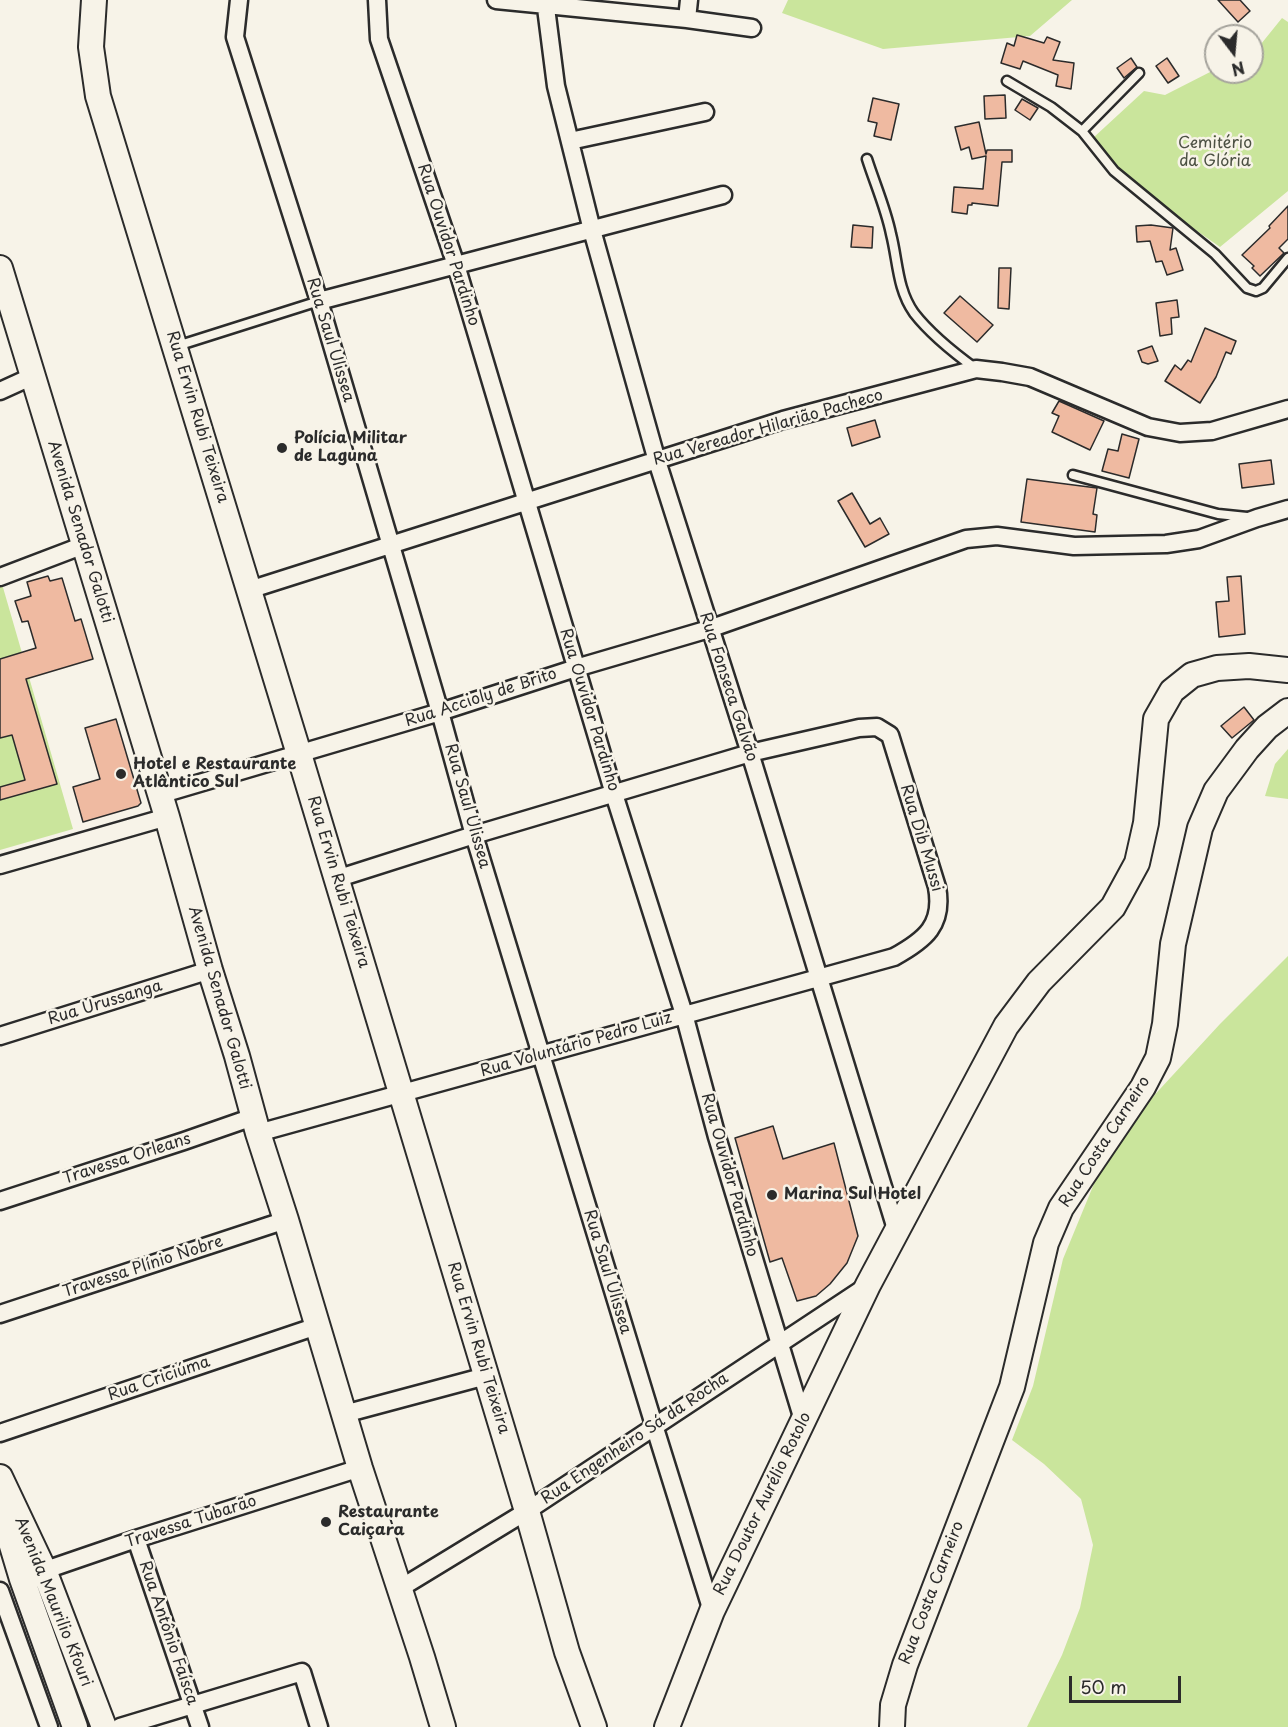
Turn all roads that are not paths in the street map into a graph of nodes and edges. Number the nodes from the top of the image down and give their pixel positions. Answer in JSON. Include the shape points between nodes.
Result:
{"nodes":[{"id":1,"x":94,"y":0,"type":"edge"},
{"id":2,"x":239,"y":0,"type":"edge"},
{"id":3,"x":377,"y":0,"type":"edge"},
{"id":4,"x":496,"y":0,"type":"edge"},
{"id":5,"x":688,"y":0,"type":"edge"},
{"id":6,"x":545,"y":2,"type":"edge"},
{"id":7,"x":687,"y":19,"type":"junction"},
{"id":8,"x":752,"y":28,"type":"dead end"},
{"id":9,"x":1139,"y":73,"type":"dead end"},
{"id":10,"x":1007,"y":81,"type":"dead end"},
{"id":11,"x":705,"y":112,"type":"dead end"},
{"id":12,"x":1082,"y":131,"type":"junction"},
{"id":13,"x":570,"y":141,"type":"junction"},
{"id":14,"x":867,"y":159,"type":"dead end"},
{"id":15,"x":723,"y":195,"type":"dead end"},
{"id":16,"x":592,"y":230,"type":"junction"},
{"id":17,"x":1288,"y":258,"type":"edge"},
{"id":18,"x":456,"y":265,"type":"junction"},
{"id":19,"x":0,"y":268,"type":"edge"},
{"id":20,"x":320,"y":301,"type":"junction"},
{"id":21,"x":175,"y":346,"type":"junction"},
{"id":22,"x":976,"y":369,"type":"junction"},
{"id":23,"x":33,"y":376,"type":"junction"},
{"id":24,"x":0,"y":391,"type":"edge"},
{"id":25,"x":1288,"y":409,"type":"edge"},
{"id":26,"x":657,"y":461,"type":"junction"},
{"id":27,"x":1073,"y":476,"type":"dead end"},
{"id":28,"x":526,"y":502,"type":"junction"},
{"id":29,"x":1288,"y":509,"type":"edge"},
{"id":30,"x":1257,"y":518,"type":"junction"},
{"id":31,"x":84,"y":544,"type":"junction"},
{"id":32,"x":390,"y":546,"type":"junction"},
{"id":33,"x":0,"y":577,"type":"edge"},
{"id":34,"x":249,"y":591,"type":"junction"},
{"id":35,"x":709,"y":629,"type":"junction"},
{"id":36,"x":576,"y":668,"type":"junction"},
{"id":37,"x":1288,"y":670,"type":"edge"},
{"id":38,"x":1288,"y":711,"type":"edge"},
{"id":39,"x":440,"y":712,"type":"junction"},
{"id":40,"x":750,"y":753,"type":"junction"},
{"id":41,"x":299,"y":754,"type":"junction"},
{"id":42,"x":614,"y":794,"type":"junction"},
{"id":43,"x":159,"y":795,"type":"junction"},
{"id":44,"x":167,"y":818,"type":"junction"},
{"id":45,"x":474,"y":835,"type":"junction"},
{"id":46,"x":0,"y":865,"type":"edge"},
{"id":47,"x":336,"y":879,"type":"junction"},
{"id":48,"x":894,"y":957,"type":"joint"},
{"id":49,"x":210,"y":970,"type":"junction"},
{"id":50,"x":819,"y":979,"type":"junction"},
{"id":51,"x":684,"y":1014,"type":"junction"},
{"id":52,"x":0,"y":1036,"type":"edge"},
{"id":53,"x":541,"y":1055,"type":"junction"},
{"id":54,"x":401,"y":1094,"type":"junction"},
{"id":55,"x":255,"y":1125,"type":"junction"},
{"id":56,"x":0,"y":1201,"type":"edge"},
{"id":57,"x":286,"y":1220,"type":"junction"},
{"id":58,"x":896,"y":1229,"type":"junction"},
{"id":59,"x":868,"y":1285,"type":"junction"},
{"id":60,"x":0,"y":1314,"type":"edge"},
{"id":61,"x":318,"y":1326,"type":"junction"},
{"id":62,"x":779,"y":1343,"type":"junction"},
{"id":63,"x":486,"y":1376,"type":"junction"},
{"id":64,"x":344,"y":1414,"type":"junction"},
{"id":65,"x":803,"y":1420,"type":"junction"},
{"id":66,"x":654,"y":1425,"type":"junction"},
{"id":67,"x":0,"y":1433,"type":"edge"},
{"id":68,"x":360,"y":1468,"type":"junction"},
{"id":69,"x":0,"y":1477,"type":"edge"},
{"id":70,"x":0,"y":1507,"type":"edge"},
{"id":71,"x":526,"y":1511,"type":"junction"},
{"id":72,"x":136,"y":1539,"type":"junction"},
{"id":73,"x":33,"y":1575,"type":"junction"},
{"id":74,"x":399,"y":1589,"type":"junction"},
{"id":75,"x":0,"y":1591,"type":"edge"},
{"id":76,"x":712,"y":1611,"type":"junction"},
{"id":77,"x":192,"y":1704,"type":"junction"},
{"id":78,"x":49,"y":1727,"type":"edge"},
{"id":79,"x":75,"y":1727,"type":"edge"},
{"id":80,"x":104,"y":1727,"type":"edge"},
{"id":81,"x":120,"y":1727,"type":"edge"},
{"id":82,"x":200,"y":1727,"type":"edge"},
{"id":83,"x":319,"y":1727,"type":"edge"},
{"id":84,"x":442,"y":1727,"type":"edge"},
{"id":85,"x":594,"y":1727,"type":"edge"},
{"id":86,"x":667,"y":1727,"type":"edge"},
{"id":87,"x":892,"y":1727,"type":"edge"}],
"edges":[{"from":1,"to":21,"type":"main road","name":"Rua Ervin Rubi Teixeira","via":[[91,46],[98,96]]},
{"from":2,"to":20,"type":"street","name":"Rua Saul Ulissea","via":[[235,37]]},
{"from":3,"to":18,"type":"street","name":"Rua Ouvidor Pardinho","via":[[379,39]]},
{"from":4,"to":6,"type":"street"},
{"from":5,"to":7,"type":"street"},
{"from":6,"to":7,"type":"street"},
{"from":6,"to":13,"type":"street","name":"Rua Fonseca Galvão","via":[[556,86]]},
{"from":7,"to":8,"type":"street"},
{"from":9,"to":12,"type":"lane"},
{"from":10,"to":12,"type":"lane"},
{"from":11,"to":13,"type":"street"},
{"from":12,"to":17,"type":"lane","via":[[1114,171],[1215,254],[1247,288],[1263,288]]},
{"from":13,"to":16,"type":"street","name":"Rua Fonseca Galvão"},
{"from":14,"to":22,"type":"lane","via":[[891,234],[902,291],[914,313],[952,352]]},
{"from":15,"to":16,"type":"street"},
{"from":16,"to":18,"type":"street"},
{"from":16,"to":26,"type":"street","name":"Rua Fonseca Galvão"},
{"from":18,"to":20,"type":"street"},
{"from":18,"to":28,"type":"street","name":"Rua Ouvidor Pardinho"},
{"from":19,"to":23,"type":"main road","name":"Avenida Senador Galotti"},
{"from":20,"to":21,"type":"lane"},
{"from":20,"to":32,"type":"street","name":"Rua Saul Ulissea"},
{"from":21,"to":34,"type":"main road","name":"Rua Ervin Rubi Teixeira"},
{"from":22,"to":25,"type":"street","name":"Rua Vereador Hilarião Pacheco","via":[[1030,377],[1148,427],[1180,433],[1212,431]]},
{"from":22,"to":26,"type":"street","name":"Rua Vereador Hilarião Pacheco","via":[[783,420]]},
{"from":23,"to":24,"type":"street"},
{"from":23,"to":31,"type":"main road","name":"Avenida Senador Galotti"},
{"from":26,"to":28,"type":"street","name":"Rua Vereador Hilarião Pacheco"},
{"from":26,"to":35,"type":"street","name":"Rua Fonseca Galvão"},
{"from":27,"to":30,"type":"lane","via":[[1218,514]]},
{"from":28,"to":32,"type":"street","name":"Rua Vereador Hilarião Pacheco"},
{"from":28,"to":36,"type":"street","name":"Rua Ouvidor Pardinho"},
{"from":29,"to":30,"type":"street","name":"Rua Accioly de Brito"},
{"from":30,"to":35,"type":"street","name":"Rua Accioly de Brito","via":[[1199,539],[1166,544],[1074,546],[998,536],[966,539]]},
{"from":31,"to":33,"type":"street"},
{"from":31,"to":43,"type":"main road","name":"Avenida Senador Galotti"},
{"from":32,"to":34,"type":"street","name":"Rua Vereador Hilarião Pacheco"},
{"from":32,"to":39,"type":"street","name":"Rua Saul Ulissea"},
{"from":34,"to":41,"type":"main road","name":"Rua Ervin Rubi Teixeira"},
{"from":35,"to":36,"type":"street","name":"Rua Accioly de Brito"},
{"from":35,"to":40,"type":"street","name":"Rua Fonseca Galvão"},
{"from":36,"to":39,"type":"street","name":"Rua Accioly de Brito"},
{"from":36,"to":42,"type":"street","name":"Rua Ouvidor Pardinho"},
{"from":37,"to":58,"type":"main road","name":"Rua Doutor Aurélio Rotolo","via":[[1217,668],[1192,675],[1172,691],[1156,718],[1146,823],[1137,863],[1113,907],[1040,982],[1006,1026]]},
{"from":38,"to":87,"type":"main road","name":"Rua Costa Carneiro","via":[[1247,749],[1216,791],[1200,828],[1173,944],[1158,1058],[1143,1087],[1061,1208],[1046,1244],[1012,1387],[904,1665],[893,1705]]},
{"from":39,"to":41,"type":"street","name":"Rua Accioly de Brito"},
{"from":39,"to":45,"type":"street","name":"Rua Saul Ulissea"},
{"from":40,"to":42,"type":"street"},
{"from":40,"to":48,"type":"street","name":"Rua Dib Mussi","via":[[859,729],[877,727],[890,735],[940,900],[930,932]]},
{"from":40,"to":50,"type":"street","name":"Rua Fonseca Galvão"},
{"from":41,"to":43,"type":"street","name":"Rua Accioly de Brito"},
{"from":41,"to":47,"type":"main road","name":"Rua Ervin Rubi Teixeira"},
{"from":42,"to":45,"type":"street"},
{"from":42,"to":51,"type":"street","name":"Rua Ouvidor Pardinho"},
{"from":43,"to":44,"type":"main road","name":"Avenida Senador Galotti"},
{"from":44,"to":46,"type":"street"},
{"from":44,"to":49,"type":"main road","name":"Avenida Senador Galotti"},
{"from":45,"to":47,"type":"street"},
{"from":45,"to":53,"type":"street","name":"Rua Saul Ulissea"},
{"from":47,"to":54,"type":"main road","name":"Rua Ervin Rubi Teixeira"},
{"from":48,"to":50,"type":"street","name":"Rua Voluntário Pedro Luiz"},
{"from":49,"to":52,"type":"street","name":"Rua Urussanga"},
{"from":49,"to":55,"type":"main road","name":"Avenida Senador Galotti"},
{"from":50,"to":51,"type":"street","name":"Rua Voluntário Pedro Luiz"},
{"from":50,"to":58,"type":"street","name":"Rua Fonseca Galvão"},
{"from":51,"to":53,"type":"street","name":"Rua Voluntário Pedro Luiz"},
{"from":51,"to":62,"type":"street","name":"Rua Ouvidor Pardinho"},
{"from":53,"to":54,"type":"street","name":"Rua Voluntário Pedro Luiz"},
{"from":53,"to":66,"type":"street","name":"Rua Saul Ulissea"},
{"from":54,"to":55,"type":"street","name":"Rua Voluntário Pedro Luiz"},
{"from":54,"to":63,"type":"main road","name":"Rua Ervin Rubi Teixeira"},
{"from":55,"to":56,"type":"street","name":"Travessa Orleans","via":[[173,1145]]},
{"from":55,"to":57,"type":"main road","name":"Avenida Senador Galotti"},
{"from":57,"to":60,"type":"street","name":"Travessa Plínio Nobre"},
{"from":57,"to":61,"type":"main road","name":"Avenida Senador Galotti"},
{"from":58,"to":59,"type":"main road","name":"Rua Doutor Aurélio Rotolo"},
{"from":59,"to":62,"type":"street","name":"Rua Engenheiro Sá da Rocha"},
{"from":59,"to":65,"type":"main road","name":"Rua Doutor Aurélio Rotolo"},
{"from":61,"to":64,"type":"main road","name":"Avenida Senador Galotti"},
{"from":61,"to":67,"type":"street","name":"Rua Criciúma"},
{"from":62,"to":65,"type":"street","name":"Rua Ouvidor Pardinho"},
{"from":62,"to":66,"type":"street","name":"Rua Engenheiro Sá da Rocha"},
{"from":63,"to":64,"type":"street"},
{"from":63,"to":71,"type":"main road","name":"Rua Ervin Rubi Teixeira"},
{"from":64,"to":68,"type":"main road","name":"Avenida Senador Galotti"},
{"from":65,"to":76,"type":"main road","name":"Rua Doutor Aurélio Rotolo"},
{"from":66,"to":71,"type":"street","name":"Rua Engenheiro Sá da Rocha"},
{"from":66,"to":76,"type":"street","name":"Rua Saul Ulissea"},
{"from":68,"to":72,"type":"street","name":"Travessa Tubarão"},
{"from":68,"to":74,"type":"main road","name":"Avenida Senador Galotti"},
{"from":69,"to":73,"type":"main road","name":"Avenida Maurilio Kfouri"},
{"from":70,"to":73,"type":"main road","name":"Avenida Maurilio Kfouri"},
{"from":71,"to":74,"type":"street","name":"Rua Engenheiro Sá da Rocha"},
{"from":71,"to":85,"type":"main road","name":"Rua Ervin Rubi Teixeira","via":[[567,1652]]},
{"from":72,"to":73,"type":"street","name":"Travessa Tubarão"},
{"from":72,"to":77,"type":"street","name":"Rua Antônio Faísca"},
{"from":73,"to":79,"type":"main road","name":"Avenida Maurilio Kfouri"},
{"from":73,"to":80,"type":"main road","name":"Avenida Maurilio Kfouri"},
{"from":74,"to":84,"type":"main road","name":"Avenida Senador Galotti"},
{"from":75,"to":78,"type":"street"},
{"from":76,"to":86,"type":"main road","name":"Rua Doutor Aurélio Rotolo"},
{"from":77,"to":81,"type":"street"},
{"from":77,"to":82,"type":"street","name":"Rua Antônio Faísca"},
{"from":77,"to":83,"type":"street","via":[[302,1672]]}]}
